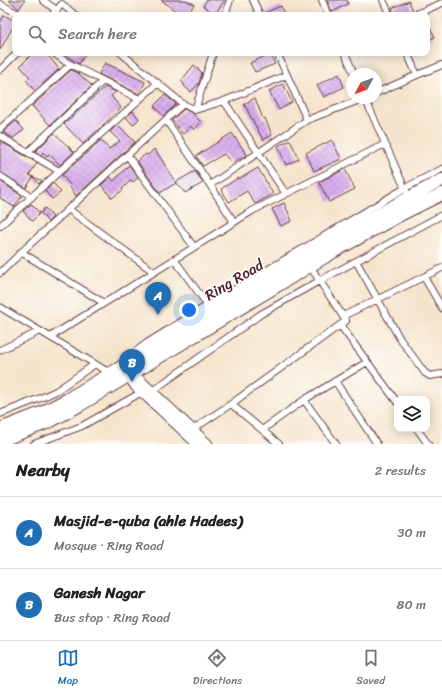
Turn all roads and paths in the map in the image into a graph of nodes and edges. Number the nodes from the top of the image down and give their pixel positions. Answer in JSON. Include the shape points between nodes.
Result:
{"nodes":[{"id":1,"x":43,"y":0,"type":"edge"},
{"id":2,"x":230,"y":0,"type":"edge"},
{"id":3,"x":253,"y":0,"type":"edge"},
{"id":4,"x":322,"y":0,"type":"edge"},
{"id":5,"x":383,"y":0,"type":"edge"},
{"id":6,"x":442,"y":1,"type":"edge"},
{"id":7,"x":0,"y":4,"type":"edge"},
{"id":8,"x":56,"y":10,"type":"joint"},
{"id":9,"x":15,"y":12,"type":"edge"},
{"id":10,"x":71,"y":12,"type":"edge"},
{"id":11,"x":226,"y":12,"type":"edge"},
{"id":12,"x":259,"y":12,"type":"edge"},
{"id":13,"x":327,"y":12,"type":"edge"},
{"id":14,"x":389,"y":12,"type":"edge"},
{"id":15,"x":420,"y":12,"type":"edge"},
{"id":16,"x":14,"y":56,"type":"edge"},
{"id":17,"x":58,"y":56,"type":"edge"},
{"id":18,"x":125,"y":56,"type":"edge"},
{"id":19,"x":212,"y":56,"type":"edge"},
{"id":20,"x":278,"y":56,"type":"edge"},
{"id":21,"x":346,"y":56,"type":"edge"},
{"id":22,"x":408,"y":56,"type":"edge"},
{"id":23,"x":70,"y":64,"type":"junction"},
{"id":24,"x":442,"y":65,"type":"edge"},
{"id":25,"x":351,"y":68,"type":"edge"},
{"id":26,"x":0,"y":70,"type":"edge"},
{"id":27,"x":417,"y":74,"type":"junction"},
{"id":28,"x":287,"y":75,"type":"junction"},
{"id":29,"x":104,"y":81,"type":"junction"},
{"id":30,"x":158,"y":83,"type":"junction"},
{"id":31,"x":382,"y":90,"type":"edge"},
{"id":32,"x":139,"y":99,"type":"junction"},
{"id":33,"x":224,"y":101,"type":"junction"},
{"id":34,"x":183,"y":104,"type":"junction"},
{"id":35,"x":349,"y":104,"type":"edge"},
{"id":36,"x":368,"y":104,"type":"edge"},
{"id":37,"x":195,"y":110,"type":"junction"},
{"id":38,"x":166,"y":120,"type":"junction"},
{"id":39,"x":307,"y":120,"type":"junction"},
{"id":40,"x":0,"y":129,"type":"edge"},
{"id":41,"x":0,"y":136,"type":"edge"},
{"id":42,"x":385,"y":144,"type":"junction"},
{"id":43,"x":28,"y":152,"type":"junction"},
{"id":44,"x":258,"y":152,"type":"junction"},
{"id":45,"x":127,"y":156,"type":"junction"},
{"id":46,"x":442,"y":169,"type":"edge"},
{"id":47,"x":59,"y":171,"type":"junction"},
{"id":48,"x":0,"y":176,"type":"edge"},
{"id":49,"x":442,"y":180,"type":"edge"},
{"id":50,"x":210,"y":186,"type":"junction"},
{"id":51,"x":407,"y":193,"type":"junction"},
{"id":52,"x":286,"y":194,"type":"junction"},
{"id":53,"x":442,"y":194,"type":"edge"},
{"id":54,"x":32,"y":197,"type":"junction"},
{"id":55,"x":68,"y":209,"type":"junction"},
{"id":56,"x":442,"y":215,"type":"edge"},
{"id":57,"x":234,"y":222,"type":"junction"},
{"id":58,"x":0,"y":226,"type":"edge"},
{"id":59,"x":194,"y":247,"type":"junction"},
{"id":60,"x":21,"y":252,"type":"junction"},
{"id":61,"x":174,"y":259,"type":"junction"},
{"id":62,"x":356,"y":261,"type":"junction"},
{"id":63,"x":310,"y":266,"type":"junction"},
{"id":64,"x":442,"y":268,"type":"edge"},
{"id":65,"x":154,"y":272,"type":"junction"},
{"id":66,"x":0,"y":273,"type":"edge"},
{"id":67,"x":424,"y":277,"type":"junction"},
{"id":68,"x":319,"y":281,"type":"junction"},
{"id":69,"x":377,"y":300,"type":"junction"},
{"id":70,"x":104,"y":303,"type":"junction"},
{"id":71,"x":0,"y":307,"type":"edge"},
{"id":72,"x":210,"y":308,"type":"junction"},
{"id":73,"x":442,"y":308,"type":"edge"},
{"id":74,"x":343,"y":316,"type":"junction"},
{"id":75,"x":340,"y":325,"type":"junction"},
{"id":76,"x":40,"y":331,"type":"junction"},
{"id":77,"x":50,"y":337,"type":"junction"},
{"id":78,"x":0,"y":350,"type":"edge"},
{"id":79,"x":367,"y":362,"type":"junction"},
{"id":80,"x":95,"y":364,"type":"junction"},
{"id":81,"x":127,"y":370,"type":"junction"},
{"id":82,"x":110,"y":373,"type":"junction"},
{"id":83,"x":442,"y":374,"type":"edge"},
{"id":84,"x":335,"y":381,"type":"junction"},
{"id":85,"x":152,"y":391,"type":"junction"},
{"id":86,"x":142,"y":392,"type":"junction"},
{"id":87,"x":394,"y":398,"type":"edge"},
{"id":88,"x":304,"y":400,"type":"junction"},
{"id":89,"x":231,"y":404,"type":"junction"},
{"id":90,"x":0,"y":414,"type":"edge"},
{"id":91,"x":0,"y":429,"type":"edge"},
{"id":92,"x":192,"y":430,"type":"junction"},
{"id":93,"x":262,"y":430,"type":"junction"},
{"id":94,"x":419,"y":432,"type":"edge"},
{"id":95,"x":0,"y":441,"type":"edge"},
{"id":96,"x":34,"y":444,"type":"edge"},
{"id":97,"x":197,"y":444,"type":"edge"},
{"id":98,"x":208,"y":444,"type":"edge"},
{"id":99,"x":279,"y":444,"type":"edge"},
{"id":100,"x":336,"y":444,"type":"edge"},
{"id":101,"x":377,"y":444,"type":"edge"},
{"id":102,"x":428,"y":444,"type":"edge"}],
"edges":[{"from":1,"to":8,"type":"street"},
{"from":2,"to":11,"type":"street"},
{"from":3,"to":12,"type":"street"},
{"from":4,"to":13,"type":"street"},
{"from":5,"to":14,"type":"street"},
{"from":6,"to":15,"type":"street"},
{"from":7,"to":9,"type":"street"},
{"from":8,"to":10,"type":"street","via":[[62,4]]},
{"from":16,"to":26,"type":"street"},
{"from":17,"to":23,"type":"street"},
{"from":18,"to":30,"type":"street"},
{"from":19,"to":37,"type":"street"},
{"from":20,"to":28,"type":"street"},
{"from":21,"to":25,"type":"street"},
{"from":22,"to":27,"type":"street"},
{"from":23,"to":29,"type":"street"},
{"from":23,"to":40,"type":"street"},
{"from":24,"to":27,"type":"street"},
{"from":27,"to":31,"type":"street"},
{"from":28,"to":33,"type":"street"},
{"from":28,"to":39,"type":"street"},
{"from":29,"to":32,"type":"street"},
{"from":29,"to":43,"type":"street"},
{"from":30,"to":32,"type":"street"},
{"from":30,"to":34,"type":"street"},
{"from":32,"to":47,"type":"street"},
{"from":33,"to":37,"type":"street"},
{"from":33,"to":44,"type":"street"},
{"from":34,"to":37,"type":"street"},
{"from":34,"to":38,"type":"street"},
{"from":35,"to":39,"type":"street"},
{"from":36,"to":42,"type":"street"},
{"from":38,"to":45,"type":"street"},
{"from":38,"to":50,"type":"street"},
{"from":39,"to":44,"type":"street"},
{"from":41,"to":43,"type":"street"},
{"from":42,"to":51,"type":"street"},
{"from":42,"to":52,"type":"street"},
{"from":43,"to":47,"type":"street"},
{"from":44,"to":50,"type":"street"},
{"from":44,"to":52,"type":"street"},
{"from":45,"to":55,"type":"street"},
{"from":45,"to":59,"type":"street"},
{"from":46,"to":51,"type":"street"},
{"from":47,"to":54,"type":"street"},
{"from":48,"to":54,"type":"street"},
{"from":49,"to":51,"type":"highway","name":"Ring Road"},
{"from":50,"to":57,"type":"street"},
{"from":51,"to":72,"type":"highway","name":"Ring Road","via":[[349,230]]},
{"from":52,"to":57,"type":"street"},
{"from":53,"to":63,"type":"highway","name":"Ring Road"},
{"from":54,"to":58,"type":"street"},
{"from":55,"to":60,"type":"street"},
{"from":55,"to":65,"type":"street"},
{"from":56,"to":62,"type":"street"},
{"from":57,"to":59,"type":"street"},
{"from":59,"to":61,"type":"street"},
{"from":60,"to":66,"type":"street"},
{"from":60,"to":70,"type":"street"},
{"from":61,"to":65,"type":"street"},
{"from":61,"to":72,"type":"street"},
{"from":62,"to":68,"type":"street"},
{"from":62,"to":69,"type":"street"},
{"from":63,"to":68,"type":"street"},
{"from":63,"to":81,"type":"highway","name":"Ring Road"},
{"from":64,"to":67,"type":"street"},
{"from":65,"to":70,"type":"street"},
{"from":67,"to":69,"type":"street"},
{"from":67,"to":73,"type":"street"},
{"from":68,"to":74,"type":"street"},
{"from":68,"to":85,"type":"street","via":[[262,314]]},
{"from":69,"to":74,"type":"street"},
{"from":69,"to":83,"type":"street","via":[[400,339],[425,373],[430,376]]},
{"from":70,"to":77,"type":"street"},
{"from":71,"to":76,"type":"street"},
{"from":72,"to":81,"type":"highway","name":"Ring Road"},
{"from":74,"to":75,"type":"street","via":[[346,322]]},
{"from":75,"to":79,"type":"street"},
{"from":75,"to":89,"type":"street"},
{"from":76,"to":77,"type":"street"},
{"from":76,"to":78,"type":"street"},
{"from":77,"to":80,"type":"street"},
{"from":79,"to":84,"type":"street"},
{"from":79,"to":87,"type":"street"},
{"from":80,"to":82,"type":"street"},
{"from":80,"to":90,"type":"street","via":[[56,391]]},
{"from":81,"to":82,"type":"highway","name":"Ring Road"},
{"from":81,"to":85,"type":"street"},
{"from":81,"to":86,"type":"street","via":[[135,386]]},
{"from":81,"to":95,"type":"highway","name":"Ring Road","via":[[49,422]]},
{"from":82,"to":91,"type":"highway","name":"Ring Road","via":[[41,413]]},
{"from":84,"to":88,"type":"street"},
{"from":84,"to":101,"type":"street"},
{"from":85,"to":92,"type":"street"},
{"from":86,"to":96,"type":"street","via":[[82,426]]},
{"from":86,"to":97,"type":"street"},
{"from":88,"to":93,"type":"street"},
{"from":88,"to":100,"type":"street"},
{"from":89,"to":92,"type":"street"},
{"from":89,"to":93,"type":"street"},
{"from":92,"to":98,"type":"street"},
{"from":93,"to":99,"type":"street"},
{"from":94,"to":102,"type":"street"}]}
